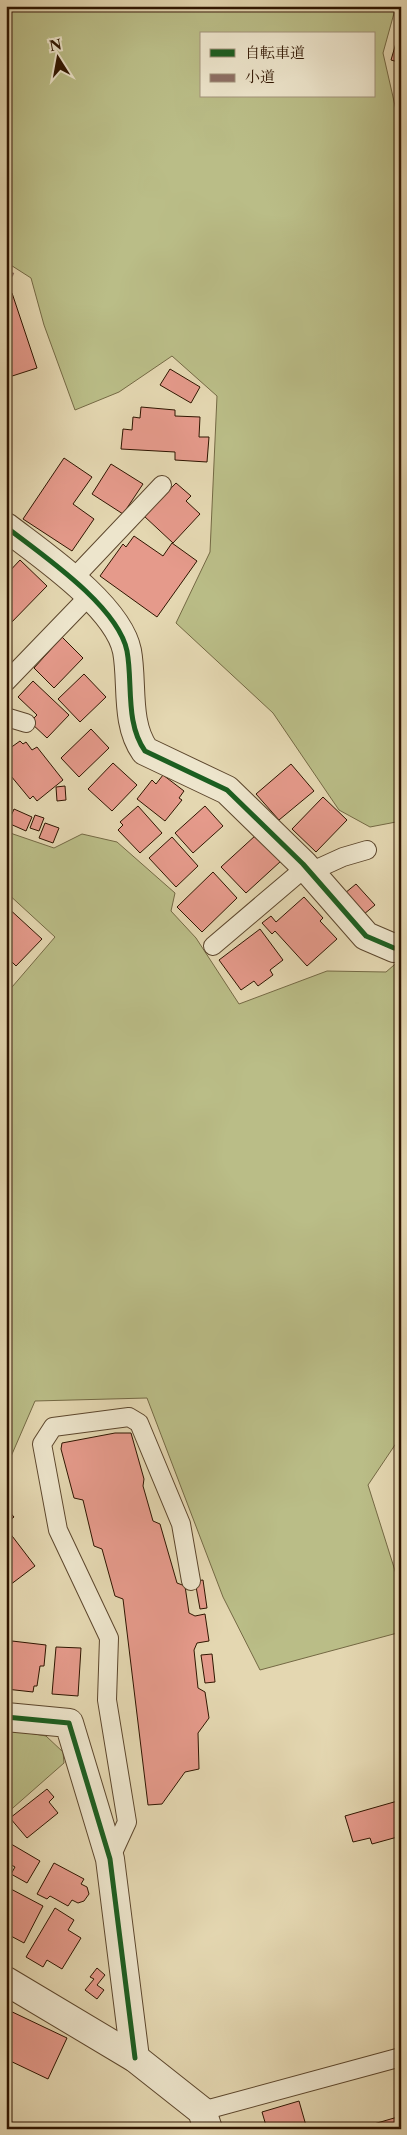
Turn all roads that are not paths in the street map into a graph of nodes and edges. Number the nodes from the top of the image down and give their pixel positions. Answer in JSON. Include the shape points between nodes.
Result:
{"nodes":[{"id":1,"x":162,"y":485,"type":"dead end"},
{"id":2,"x":6,"y":527,"type":"edge"},
{"id":3,"x":81,"y":588,"type":"junction"},
{"id":4,"x":6,"y":682,"type":"edge"},
{"id":5,"x":6,"y":717,"type":"edge"},
{"id":6,"x":26,"y":723,"type":"dead end"},
{"id":7,"x":367,"y":850,"type":"dead end"},
{"id":8,"x":308,"y":869,"type":"junction"},
{"id":9,"x":214,"y":946,"type":"dead end"},
{"id":10,"x":394,"y":948,"type":"dead end"},
{"id":11,"x":191,"y":1580,"type":"dead end"},
{"id":12,"x":6,"y":1717,"type":"edge"},
{"id":13,"x":110,"y":1859,"type":"junction"},
{"id":14,"x":6,"y":1981,"type":"edge"},
{"id":15,"x":401,"y":2057,"type":"edge"},
{"id":16,"x":135,"y":2058,"type":"junction"},
{"id":17,"x":205,"y":2120,"type":"edge"}],
"edges":[{"from":1,"to":3,"type":"lane"},
{"from":2,"to":3,"type":"street"},
{"from":3,"to":4,"type":"lane"},
{"from":3,"to":8,"type":"street","via":[[110,615],[127,650],[137,740],[145,751],[227,790]]},
{"from":5,"to":6,"type":"lane"},
{"from":7,"to":8,"type":"lane"},
{"from":8,"to":9,"type":"lane"},
{"from":8,"to":10,"type":"street","via":[[366,936]]},
{"from":11,"to":13,"type":"lane","via":[[181,1524],[140,1423],[129,1417],[54,1427],[42,1444],[58,1530],[109,1638],[107,1700],[127,1822]]},
{"from":12,"to":13,"type":"street","via":[[69,1723]]},
{"from":13,"to":16,"type":"street"},
{"from":14,"to":16,"type":"street"},
{"from":15,"to":17,"type":"lane"},
{"from":16,"to":17,"type":"street"}]}
